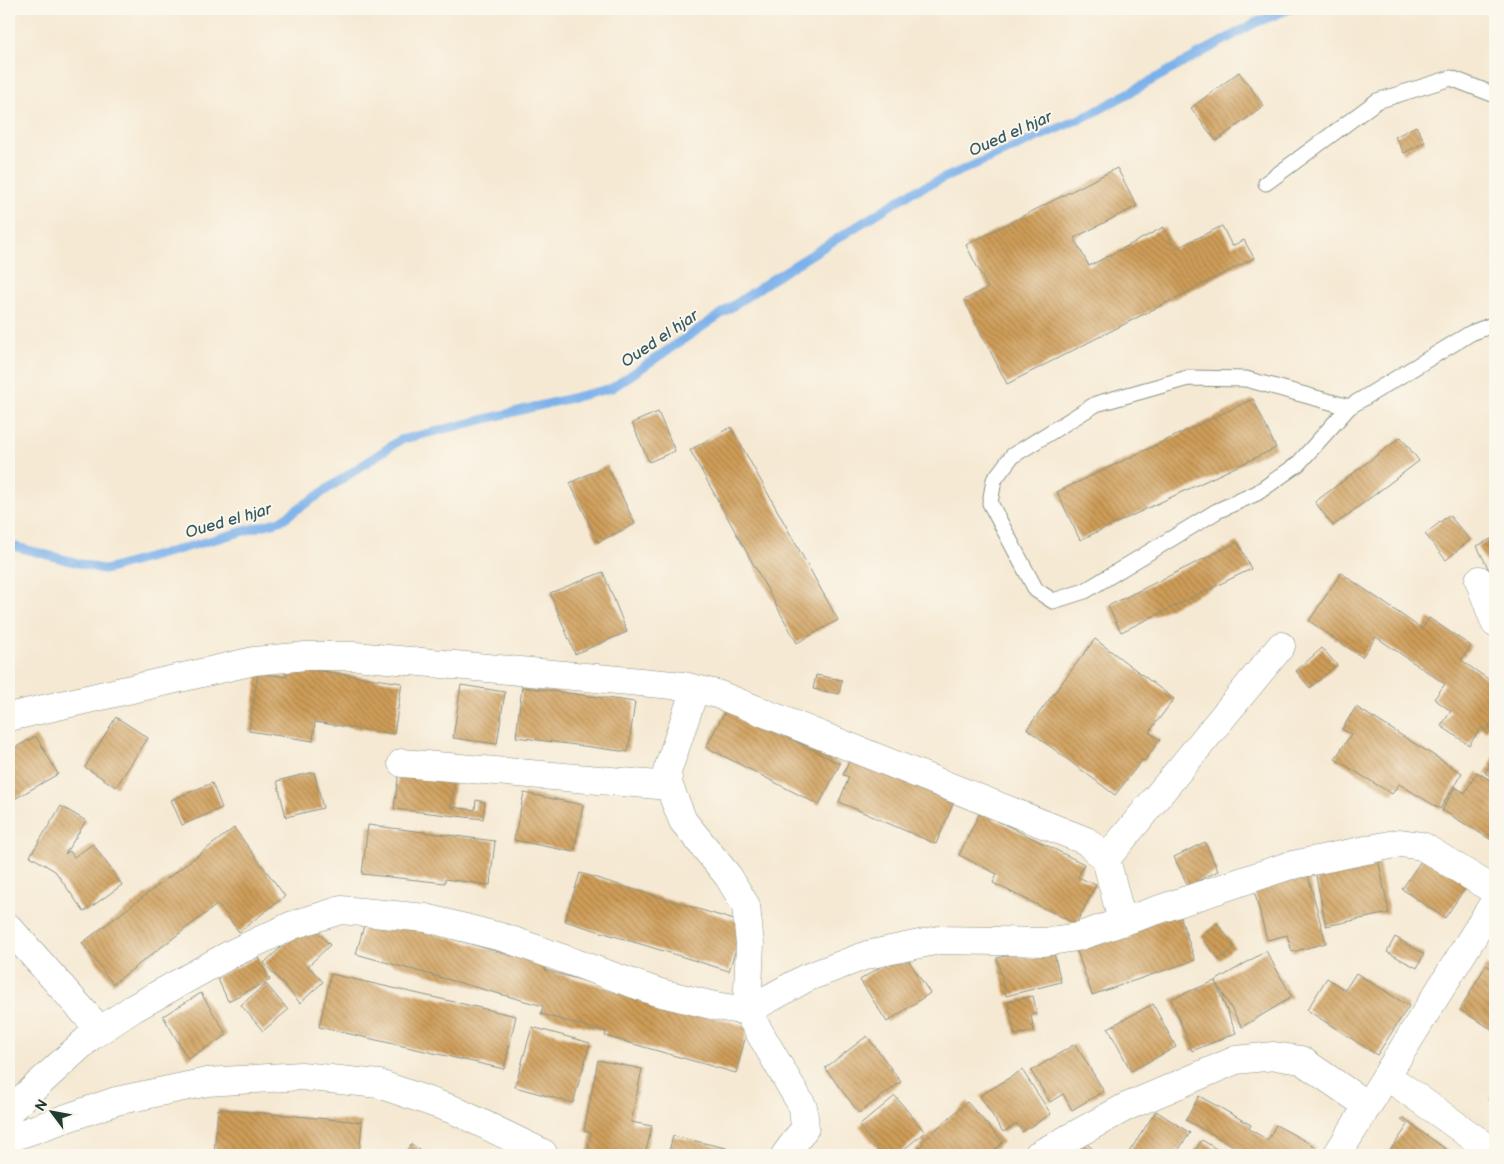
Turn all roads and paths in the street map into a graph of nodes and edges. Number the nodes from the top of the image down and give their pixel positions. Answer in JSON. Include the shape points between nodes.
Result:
{"nodes":[{"id":1,"x":1495,"y":96,"type":"edge"},
{"id":2,"x":1266,"y":183,"type":"dead end"},
{"id":3,"x":1495,"y":324,"type":"edge"},
{"id":4,"x":1349,"y":407,"type":"junction"},
{"id":5,"x":1479,"y":580,"type":"dead end"},
{"id":6,"x":1495,"y":623,"type":"edge"},
{"id":7,"x":1281,"y":646,"type":"dead end"},
{"id":8,"x":695,"y":689,"type":"junction"},
{"id":9,"x":9,"y":717,"type":"edge"},
{"id":10,"x":402,"y":763,"type":"dead end"},
{"id":11,"x":668,"y":786,"type":"junction"},
{"id":12,"x":1106,"y":859,"type":"junction"},
{"id":13,"x":1495,"y":891,"type":"edge"},
{"id":14,"x":1495,"y":901,"type":"edge"},
{"id":15,"x":1122,"y":921,"type":"junction"},
{"id":16,"x":9,"y":928,"type":"edge"},
{"id":17,"x":747,"y":1011,"type":"junction"},
{"id":18,"x":100,"y":1030,"type":"junction"},
{"id":19,"x":1387,"y":1076,"type":"junction"},
{"id":20,"x":1368,"y":1106,"type":"junction"},
{"id":21,"x":9,"y":1111,"type":"edge"},
{"id":22,"x":9,"y":1138,"type":"edge"},
{"id":23,"x":543,"y":1153,"type":"dead end"},
{"id":24,"x":1495,"y":1153,"type":"edge"},
{"id":25,"x":785,"y":1155,"type":"edge"},
{"id":26,"x":1038,"y":1155,"type":"edge"},
{"id":27,"x":1337,"y":1155,"type":"edge"}],
"edges":[{"from":1,"to":2,"type":"lane","via":[[1451,78],[1377,101]]},
{"from":3,"to":4,"type":"lane","via":[[1471,333]]},
{"from":4,"to":4,"type":"lane","via":[[1298,464],[1257,493],[1217,511],[1085,591],[1052,601],[1036,590],[990,503],[994,480],[1012,456],[1096,404],[1188,378],[1246,379]]},
{"from":5,"to":6,"type":"street"},
{"from":7,"to":12,"type":"street"},
{"from":8,"to":9,"type":"street","via":[[355,656],[306,656],[254,661]]},
{"from":8,"to":11,"type":"street","via":[[667,772]]},
{"from":8,"to":12,"type":"street","via":[[717,694],[1086,841]]},
{"from":10,"to":11,"type":"street"},
{"from":11,"to":17,"type":"street","via":[[683,821],[728,876],[746,906],[750,944]]},
{"from":12,"to":15,"type":"street"},
{"from":13,"to":15,"type":"street","via":[[1422,846],[1400,843],[1288,866]]},
{"from":14,"to":19,"type":"street"},
{"from":15,"to":17,"type":"street","via":[[1077,937],[1044,942],[939,940],[867,955],[806,978]]},
{"from":16,"to":18,"type":"street"},
{"from":17,"to":18,"type":"street","via":[[656,992],[505,938],[426,918],[341,910],[293,925],[231,954]]},
{"from":17,"to":25,"type":"street","via":[[803,1107],[805,1128]]},
{"from":18,"to":21,"type":"street"},
{"from":19,"to":20,"type":"street"},
{"from":19,"to":24,"type":"street"},
{"from":20,"to":26,"type":"street","via":[[1301,1060],[1274,1056],[1236,1060],[1126,1106]]},
{"from":20,"to":27,"type":"street"},
{"from":22,"to":23,"type":"street","via":[[116,1101],[207,1082],[301,1076],[379,1084],[454,1110]]}]}
